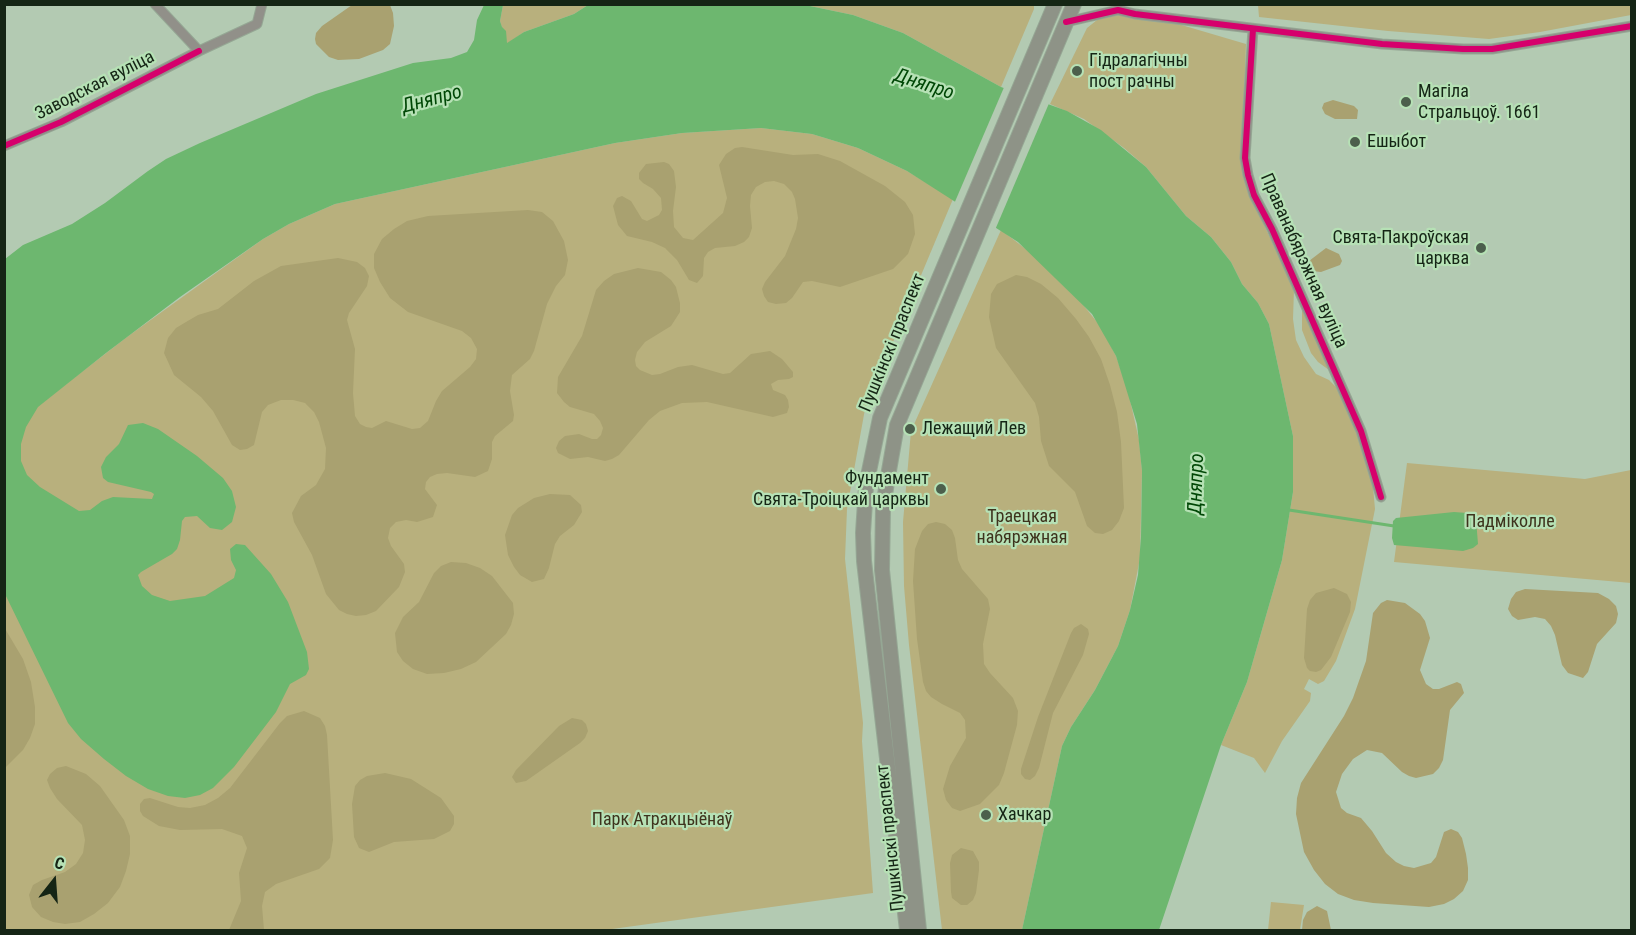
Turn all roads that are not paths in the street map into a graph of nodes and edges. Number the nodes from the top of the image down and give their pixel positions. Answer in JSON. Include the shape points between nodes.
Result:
{"nodes":[{"id":1,"x":155,"y":4,"type":"edge"},
{"id":2,"x":262,"y":4,"type":"edge"},
{"id":3,"x":1074,"y":4,"type":"edge"},
{"id":4,"x":1084,"y":4,"type":"edge"},
{"id":5,"x":1117,"y":7,"type":"edge"},
{"id":6,"x":1049,"y":8,"type":"edge"},
{"id":7,"x":1066,"y":22,"type":"junction"},
{"id":8,"x":1632,"y":26,"type":"edge"},
{"id":9,"x":1253,"y":29,"type":"junction"},
{"id":10,"x":199,"y":51,"type":"junction"},
{"id":11,"x":4,"y":146,"type":"edge"},
{"id":12,"x":1381,"y":496,"type":"dead end"},
{"id":13,"x":907,"y":930,"type":"edge"},
{"id":14,"x":919,"y":930,"type":"edge"}],
"edges":[{"from":1,"to":10,"type":"street"},
{"from":2,"to":10,"type":"street","name":"Заводская вуліца","via":[[257,24]]},
{"from":3,"to":7,"type":"main road","name":"Пушкінскі праспект"},
{"from":4,"to":7,"type":"main road","name":"Пушкінскі праспект"},
{"from":5,"to":7,"type":"street"},
{"from":5,"to":9,"type":"street","via":[[1136,15]]},
{"from":6,"to":13,"type":"main road","name":"Пушкінскі праспект","via":[[880,418],[863,507],[864,561]]},
{"from":7,"to":14,"type":"main road","name":"Пушкінскі праспект","via":[[897,425],[883,508],[882,570]]},
{"from":8,"to":9,"type":"street","via":[[1492,49],[1382,44]]},
{"from":9,"to":12,"type":"street","name":"Праванабярэжная вуліца","via":[[1245,158],[1248,175],[1361,430]]},
{"from":10,"to":11,"type":"street","name":"Заводская вуліца","via":[[61,122]]}]}
